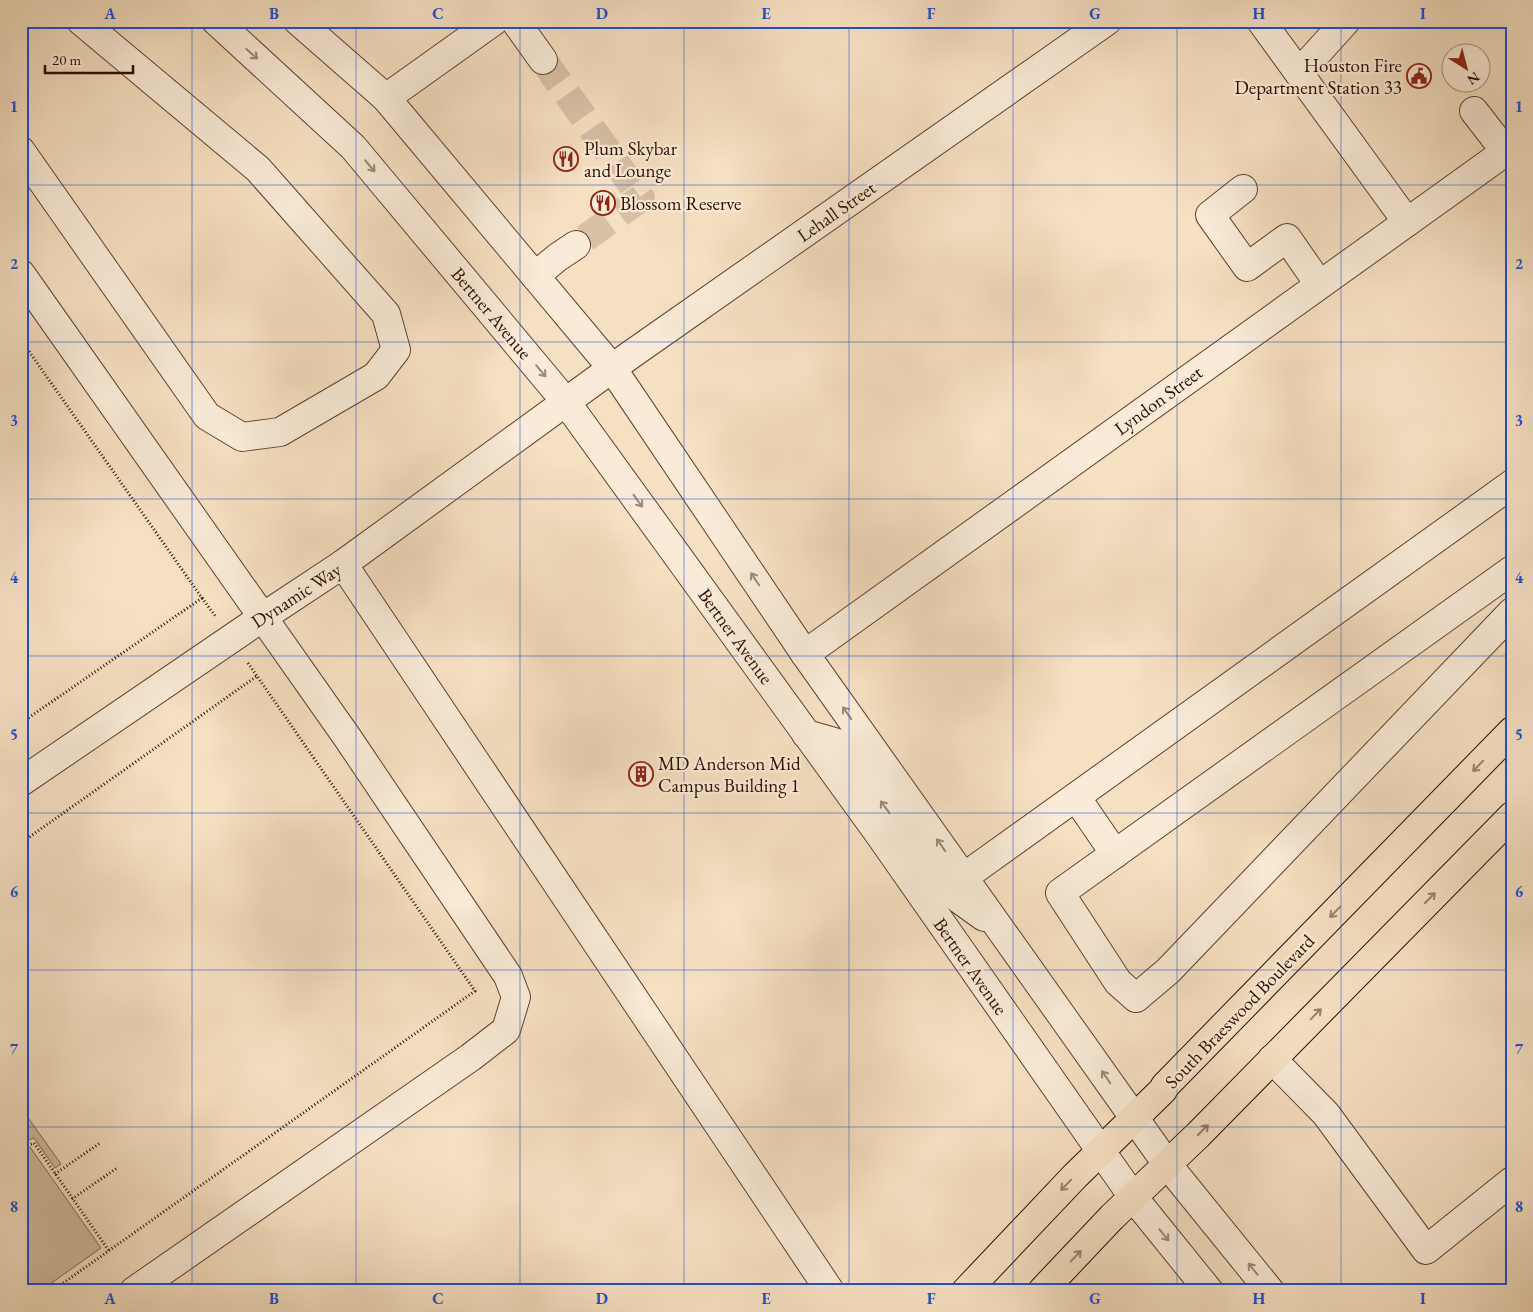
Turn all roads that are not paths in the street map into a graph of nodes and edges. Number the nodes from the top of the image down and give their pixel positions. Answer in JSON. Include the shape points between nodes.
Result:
{"nodes":[{"id":1,"x":81,"y":21,"type":"edge"},
{"id":2,"x":216,"y":21,"type":"edge"},
{"id":3,"x":298,"y":21,"type":"edge"},
{"id":4,"x":494,"y":21,"type":"edge"},
{"id":5,"x":516,"y":21,"type":"edge"},
{"id":6,"x":1107,"y":21,"type":"edge"},
{"id":7,"x":1261,"y":21,"type":"edge"},
{"id":8,"x":1346,"y":21,"type":"edge"},
{"id":9,"x":543,"y":60,"type":"tunnel mouth"},
{"id":10,"x":1299,"y":73,"type":"junction"},
{"id":11,"x":386,"y":98,"type":"junction"},
{"id":12,"x":1474,"y":111,"type":"dead end"},
{"id":13,"x":1509,"y":149,"type":"edge"},
{"id":14,"x":21,"y":151,"type":"edge"},
{"id":15,"x":1242,"y":189,"type":"dead end"},
{"id":16,"x":1407,"y":222,"type":"junction"},
{"id":17,"x":576,"y":245,"type":"tunnel mouth"},
{"id":18,"x":21,"y":274,"type":"edge"},
{"id":19,"x":535,"y":276,"type":"junction"},
{"id":20,"x":1320,"y":284,"type":"junction"},
{"id":21,"x":612,"y":368,"type":"junction"},
{"id":22,"x":566,"y":402,"type":"junction"},
{"id":23,"x":1509,"y":492,"type":"edge"},
{"id":24,"x":343,"y":564,"type":"junction"},
{"id":25,"x":1512,"y":570,"type":"edge"},
{"id":26,"x":1512,"y":612,"type":"edge"},
{"id":27,"x":262,"y":617,"type":"junction"},
{"id":28,"x":805,"y":654,"type":"junction"},
{"id":29,"x":1512,"y":731,"type":"edge"},
{"id":30,"x":806,"y":734,"type":"junction"},
{"id":31,"x":21,"y":782,"type":"edge"},
{"id":32,"x":1076,"y":797,"type":"junction"},
{"id":33,"x":1512,"y":816,"type":"edge"},
{"id":34,"x":1115,"y":854,"type":"junction"},
{"id":35,"x":964,"y":877,"type":"junction"},
{"id":36,"x":1001,"y":930,"type":"junction"},
{"id":37,"x":1272,"y":1059,"type":"junction"},
{"id":38,"x":1134,"y":1117,"type":"junction"},
{"id":39,"x":1100,"y":1151,"type":"junction"},
{"id":40,"x":1167,"y":1164,"type":"junction"},
{"id":41,"x":1512,"y":1181,"type":"edge"},
{"id":42,"x":1133,"y":1198,"type":"junction"},
{"id":43,"x":134,"y":1291,"type":"edge"},
{"id":44,"x":830,"y":1291,"type":"edge"},
{"id":45,"x":966,"y":1291,"type":"edge"},
{"id":46,"x":1042,"y":1291,"type":"edge"},
{"id":47,"x":1209,"y":1291,"type":"edge"},
{"id":48,"x":1270,"y":1291,"type":"edge"}],
"edges":[{"from":1,"to":14,"type":"street","via":[[258,168],[386,314],[396,350],[376,376],[280,432],[242,437],[207,416]]},
{"from":2,"to":22,"type":"street","name":"Bertner Avenue","one_way":true,"via":[[353,147]]},
{"from":3,"to":11,"type":"street"},
{"from":4,"to":11,"type":"street"},
{"from":5,"to":9,"type":"street"},
{"from":6,"to":21,"type":"street","name":"Lehall Street"},
{"from":7,"to":10,"type":"street"},
{"from":8,"to":10,"type":"street"},
{"from":10,"to":16,"type":"street"},
{"from":11,"to":19,"type":"street"},
{"from":12,"to":13,"type":"street"},
{"from":13,"to":16,"type":"street","name":"Lyndon Street"},
{"from":15,"to":20,"type":"street","via":[[1210,215],[1247,267],[1287,238]]},
{"from":16,"to":20,"type":"street","name":"Lyndon Street"},
{"from":17,"to":19,"type":"street"},
{"from":18,"to":27,"type":"street"},
{"from":19,"to":21,"type":"street"},
{"from":20,"to":28,"type":"street","name":"Lyndon Street"},
{"from":21,"to":22,"type":"street","name":"Lehall Street"},
{"from":28,"to":21,"type":"street","one_way":true},
{"from":22,"to":24,"type":"street","name":"Dynamic Way"},
{"from":22,"to":30,"type":"street","name":"Bertner Avenue","one_way":true},
{"from":23,"to":32,"type":"street"},
{"from":24,"to":27,"type":"street","name":"Dynamic Way"},
{"from":24,"to":44,"type":"street"},
{"from":25,"to":34,"type":"street"},
{"from":26,"to":34,"type":"street","via":[[1168,971],[1136,998],[1118,982],[1060,893]]},
{"from":27,"to":31,"type":"street","name":"Dynamic Way"},
{"from":27,"to":43,"type":"street","via":[[508,976],[516,997],[506,1030],[471,1057]]},
{"from":35,"to":28,"type":"street","one_way":true},
{"from":29,"to":38,"type":"main road","name":"South Braeswood Boulevard","one_way":true},
{"from":36,"to":30,"type":"street","one_way":true,"via":[[945,889],[841,744]]},
{"from":30,"to":39,"type":"street","name":"Bertner Avenue"},
{"from":32,"to":34,"type":"street"},
{"from":32,"to":35,"type":"street"},
{"from":37,"to":33,"type":"main road","one_way":true},
{"from":35,"to":36,"type":"street"},
{"from":38,"to":36,"type":"street","one_way":true},
{"from":40,"to":37,"type":"main road","one_way":true},
{"from":37,"to":41,"type":"street","via":[[1326,1114],[1426,1250]]},
{"from":38,"to":39,"type":"main road","name":"South Braeswood Boulevard"},
{"from":38,"to":40,"type":"street"},
{"from":39,"to":42,"type":"street","name":"Bertner Avenue"},
{"from":39,"to":45,"type":"main road","name":"South Braeswood Boulevard","one_way":true},
{"from":40,"to":42,"type":"main road"},
{"from":48,"to":40,"type":"street","one_way":true},
{"from":46,"to":42,"type":"main road","one_way":true},
{"from":42,"to":47,"type":"street","name":"Bertner Avenue","one_way":true}]}
